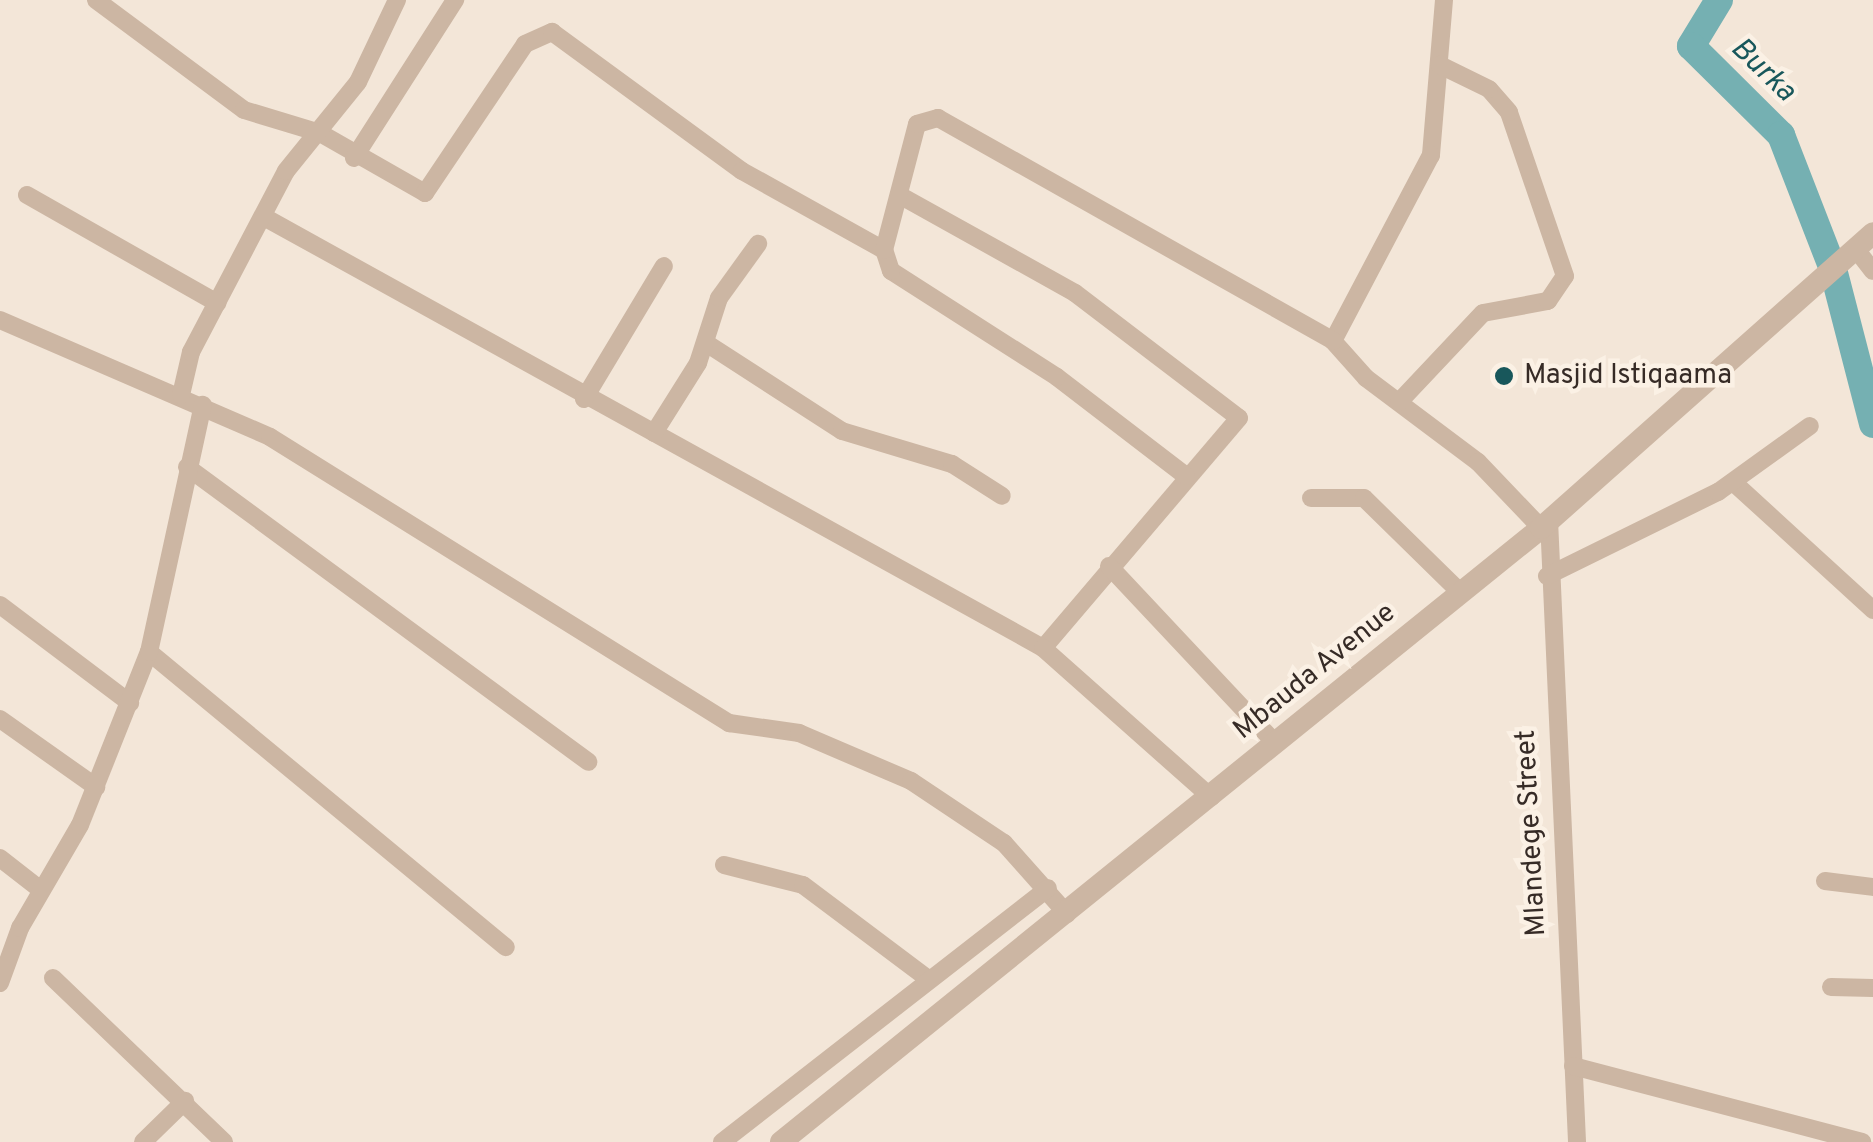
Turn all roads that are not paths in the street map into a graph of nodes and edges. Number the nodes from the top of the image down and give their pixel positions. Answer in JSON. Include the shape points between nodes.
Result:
{"nodes":[{"id":1,"x":96,"y":0,"type":"edge"},
{"id":2,"x":397,"y":0,"type":"edge"},
{"id":3,"x":455,"y":0,"type":"edge"},
{"id":4,"x":1444,"y":0,"type":"edge"},
{"id":5,"x":1440,"y":64,"type":"junction"},
{"id":6,"x":320,"y":134,"type":"junction"},
{"id":7,"x":354,"y":158,"type":"junction"},
{"id":8,"x":27,"y":195,"type":"dead end"},
{"id":9,"x":902,"y":196,"type":"junction"},
{"id":10,"x":264,"y":217,"type":"junction"},
{"id":11,"x":1864,"y":240,"type":"edge"},
{"id":12,"x":758,"y":244,"type":"dead end"},
{"id":13,"x":884,"y":250,"type":"junction"},
{"id":14,"x":664,"y":266,"type":"dead end"},
{"id":15,"x":1873,"y":270,"type":"edge"},
{"id":16,"x":217,"y":303,"type":"junction"},
{"id":17,"x":0,"y":320,"type":"edge"},
{"id":18,"x":1333,"y":341,"type":"junction"},
{"id":19,"x":706,"y":343,"type":"junction"},
{"id":20,"x":180,"y":394,"type":"junction"},
{"id":21,"x":584,"y":400,"type":"junction"},
{"id":22,"x":1398,"y":402,"type":"junction"},
{"id":23,"x":203,"y":405,"type":"junction"},
{"id":24,"x":1810,"y":426,"type":"dead end"},
{"id":25,"x":654,"y":433,"type":"junction"},
{"id":26,"x":187,"y":468,"type":"junction"},
{"id":27,"x":1186,"y":476,"type":"junction"},
{"id":28,"x":1733,"y":482,"type":"junction"},
{"id":29,"x":1002,"y":496,"type":"dead end"},
{"id":30,"x":1311,"y":498,"type":"dead end"},
{"id":31,"x":1545,"y":524,"type":"junction"},
{"id":32,"x":1109,"y":566,"type":"junction"},
{"id":33,"x":1547,"y":576,"type":"junction"},
{"id":34,"x":1460,"y":592,"type":"junction"},
{"id":35,"x":0,"y":605,"type":"edge"},
{"id":36,"x":1873,"y":610,"type":"edge"},
{"id":37,"x":1043,"y":648,"type":"junction"},
{"id":38,"x":149,"y":652,"type":"junction"},
{"id":39,"x":130,"y":704,"type":"junction"},
{"id":40,"x":0,"y":718,"type":"edge"},
{"id":41,"x":1275,"y":744,"type":"junction"},
{"id":42,"x":588,"y":762,"type":"dead end"},
{"id":43,"x":96,"y":787,"type":"junction"},
{"id":44,"x":1211,"y":797,"type":"junction"},
{"id":45,"x":0,"y":858,"type":"edge"},
{"id":46,"x":724,"y":865,"type":"dead end"},
{"id":47,"x":1824,"y":881,"type":"dead end"},
{"id":48,"x":1873,"y":887,"type":"edge"},
{"id":49,"x":1048,"y":888,"type":"junction"},
{"id":50,"x":41,"y":890,"type":"junction"},
{"id":51,"x":1067,"y":914,"type":"junction"},
{"id":52,"x":506,"y":947,"type":"dead end"},
{"id":53,"x":53,"y":978,"type":"dead end"},
{"id":54,"x":928,"y":980,"type":"junction"},
{"id":55,"x":0,"y":983,"type":"edge"},
{"id":56,"x":1831,"y":987,"type":"dead end"},
{"id":57,"x":1873,"y":988,"type":"edge"},
{"id":58,"x":1573,"y":1066,"type":"junction"},
{"id":59,"x":185,"y":1101,"type":"junction"},
{"id":60,"x":143,"y":1142,"type":"edge"},
{"id":61,"x":224,"y":1142,"type":"edge"},
{"id":62,"x":722,"y":1142,"type":"edge"},
{"id":63,"x":780,"y":1142,"type":"edge"},
{"id":64,"x":1577,"y":1142,"type":"edge"},
{"id":65,"x":1862,"y":1142,"type":"edge"}],
"edges":[{"from":1,"to":6,"type":"street","via":[[244,110]]},
{"from":2,"to":6,"type":"street","via":[[375,54]]},
{"from":3,"to":7,"type":"street"},
{"from":4,"to":5,"type":"street"},
{"from":5,"to":18,"type":"street","via":[[1431,155]]},
{"from":5,"to":22,"type":"street","via":[[1489,89],[1509,112],[1565,276],[1548,301],[1482,313]]},
{"from":6,"to":7,"type":"street"},
{"from":6,"to":10,"type":"street","via":[[294,159]]},
{"from":7,"to":13,"type":"street","via":[[413,192],[434,189],[525,44],[552,32],[742,171]]},
{"from":8,"to":16,"type":"street"},
{"from":9,"to":13,"type":"street"},
{"from":9,"to":18,"type":"street","via":[[917,124],[938,118]]},
{"from":9,"to":27,"type":"street","via":[[1075,293],[1233,407],[1236,430]]},
{"from":10,"to":16,"type":"street"},
{"from":10,"to":21,"type":"street"},
{"from":11,"to":15,"type":"street"},
{"from":11,"to":31,"type":"street","name":"Mbauda Avenue"},
{"from":12,"to":19,"type":"street","via":[[719,298]]},
{"from":13,"to":27,"type":"street","via":[[898,276],[1057,376]]},
{"from":14,"to":21,"type":"street"},
{"from":16,"to":20,"type":"street"},
{"from":17,"to":20,"type":"street"},
{"from":18,"to":22,"type":"street"},
{"from":19,"to":25,"type":"street"},
{"from":19,"to":29,"type":"street","via":[[842,431],[952,464]]},
{"from":20,"to":23,"type":"street"},
{"from":21,"to":25,"type":"street"},
{"from":22,"to":31,"type":"street"},
{"from":23,"to":26,"type":"street"},
{"from":23,"to":49,"type":"street","via":[[346,481],[729,723],[799,733],[911,781],[1004,843]]},
{"from":24,"to":28,"type":"street"},
{"from":25,"to":37,"type":"street"},
{"from":26,"to":38,"type":"street"},
{"from":26,"to":42,"type":"street"},
{"from":27,"to":32,"type":"street"},
{"from":28,"to":33,"type":"street"},
{"from":28,"to":36,"type":"street"},
{"from":30,"to":34,"type":"street","via":[[1364,498]]},
{"from":31,"to":33,"type":"street","name":"Mlandege Street"},
{"from":31,"to":34,"type":"street","name":"Mbauda Avenue"},
{"from":32,"to":37,"type":"street"},
{"from":32,"to":41,"type":"street"},
{"from":33,"to":58,"type":"street","name":"Mlandege Street"},
{"from":34,"to":41,"type":"street","name":"Mbauda Avenue"},
{"from":35,"to":39,"type":"street"},
{"from":37,"to":44,"type":"street"},
{"from":38,"to":39,"type":"street"},
{"from":38,"to":52,"type":"street"},
{"from":39,"to":43,"type":"street"},
{"from":40,"to":43,"type":"street"},
{"from":41,"to":44,"type":"street","name":"Mbauda Avenue"},
{"from":43,"to":50,"type":"street"},
{"from":44,"to":51,"type":"street","name":"Mbauda Avenue"},
{"from":45,"to":50,"type":"street"},
{"from":46,"to":54,"type":"street","via":[[803,885]]},
{"from":47,"to":48,"type":"street"},
{"from":49,"to":51,"type":"street"},
{"from":49,"to":54,"type":"street"},
{"from":50,"to":55,"type":"street"},
{"from":51,"to":63,"type":"street","name":"Mbauda Avenue"},
{"from":53,"to":59,"type":"street"},
{"from":54,"to":62,"type":"street"},
{"from":56,"to":57,"type":"street"},
{"from":58,"to":64,"type":"street","name":"Mlandege Street"},
{"from":58,"to":65,"type":"street"},
{"from":59,"to":60,"type":"street"},
{"from":59,"to":61,"type":"street"}]}
